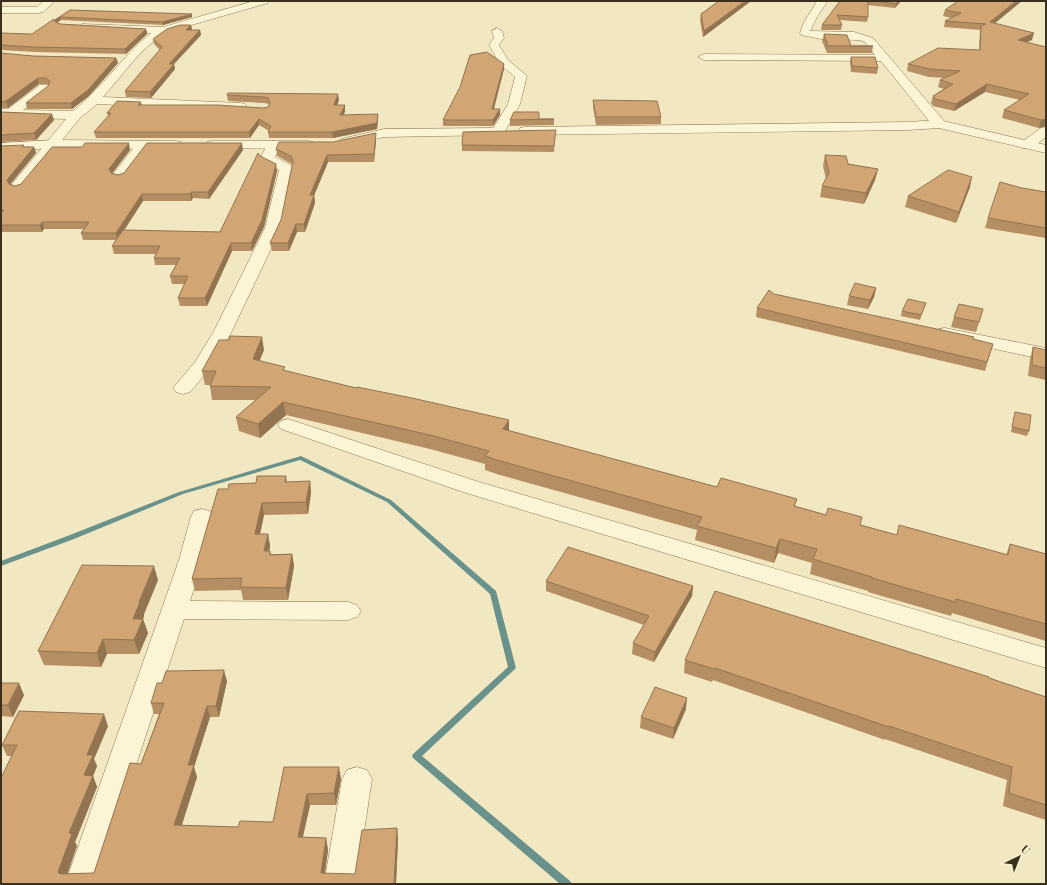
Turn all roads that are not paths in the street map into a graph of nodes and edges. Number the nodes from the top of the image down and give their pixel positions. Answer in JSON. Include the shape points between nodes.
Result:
{"nodes":[{"id":1,"x":50,"y":1,"type":"edge"},
{"id":2,"x":265,"y":1,"type":"edge"},
{"id":3,"x":821,"y":2,"type":"edge"},
{"id":4,"x":1,"y":10,"type":"edge"},
{"id":5,"x":75,"y":26,"type":"edge"},
{"id":6,"x":163,"y":30,"type":"junction"},
{"id":7,"x":497,"y":31,"type":"dead end"},
{"id":8,"x":704,"y":57,"type":"dead end"},
{"id":9,"x":115,"y":58,"type":"edge"},
{"id":10,"x":884,"y":58,"type":"junction"},
{"id":11,"x":131,"y":59,"type":"junction"},
{"id":12,"x":44,"y":88,"type":"edge"},
{"id":13,"x":94,"y":100,"type":"junction"},
{"id":14,"x":257,"y":108,"type":"edge"},
{"id":15,"x":6,"y":113,"type":"edge"},
{"id":16,"x":76,"y":115,"type":"junction"},
{"id":17,"x":939,"y":124,"type":"junction"},
{"id":18,"x":1046,"y":131,"type":"edge"},
{"id":19,"x":498,"y":132,"type":"junction"},
{"id":20,"x":54,"y":144,"type":"junction"},
{"id":21,"x":1027,"y":144,"type":"junction"},
{"id":22,"x":143,"y":145,"type":"junction"},
{"id":23,"x":274,"y":145,"type":"junction"},
{"id":24,"x":1,"y":147,"type":"edge"},
{"id":25,"x":1046,"y":149,"type":"edge"},
{"id":26,"x":119,"y":176,"type":"edge"},
{"id":27,"x":17,"y":187,"type":"edge"},
{"id":28,"x":927,"y":329,"type":"edge"},
{"id":29,"x":1046,"y":354,"type":"edge"},
{"id":30,"x":182,"y":388,"type":"dead end"},
{"id":31,"x":288,"y":425,"type":"dead end"},
{"id":32,"x":202,"y":516,"type":"dead end"},
{"id":33,"x":174,"y":610,"type":"junction"},
{"id":34,"x":348,"y":611,"type":"dead end"},
{"id":35,"x":1046,"y":658,"type":"edge"},
{"id":36,"x":357,"y":779,"type":"dead end"},
{"id":37,"x":81,"y":884,"type":"edge"},
{"id":38,"x":340,"y":884,"type":"edge"}],
"edges":[{"from":1,"to":4,"type":"street","via":[[39,10]]},
{"from":2,"to":6,"type":"street"},
{"from":3,"to":10,"type":"street","via":[[805,28],[805,33],[861,36],[869,40]]},
{"from":5,"to":6,"type":"street"},
{"from":6,"to":11,"type":"street","via":[[141,47]]},
{"from":7,"to":19,"type":"street","via":[[499,38],[494,45],[504,62],[521,76],[514,104]]},
{"from":8,"to":10,"type":"street"},
{"from":9,"to":11,"type":"street"},
{"from":10,"to":17,"type":"street"},
{"from":11,"to":13,"type":"street"},
{"from":12,"to":15,"type":"street"},
{"from":13,"to":14,"type":"street"},
{"from":13,"to":16,"type":"street"},
{"from":15,"to":16,"type":"street"},
{"from":16,"to":20,"type":"street"},
{"from":17,"to":19,"type":"street"},
{"from":17,"to":21,"type":"street"},
{"from":18,"to":21,"type":"street"},
{"from":19,"to":23,"type":"street","via":[[384,133],[329,144]]},
{"from":20,"to":22,"type":"street"},
{"from":20,"to":24,"type":"street"},
{"from":20,"to":27,"type":"street"},
{"from":21,"to":25,"type":"street"},
{"from":22,"to":23,"type":"street"},
{"from":22,"to":26,"type":"street"},
{"from":23,"to":30,"type":"street","via":[[267,158],[286,168],[273,228],[223,331],[203,365]]},
{"from":28,"to":29,"type":"street"},
{"from":31,"to":35,"type":"street","via":[[471,487]]},
{"from":32,"to":33,"type":"street","via":[[191,560]]},
{"from":33,"to":34,"type":"street"},
{"from":33,"to":37,"type":"street"},
{"from":36,"to":38,"type":"street"}]}
